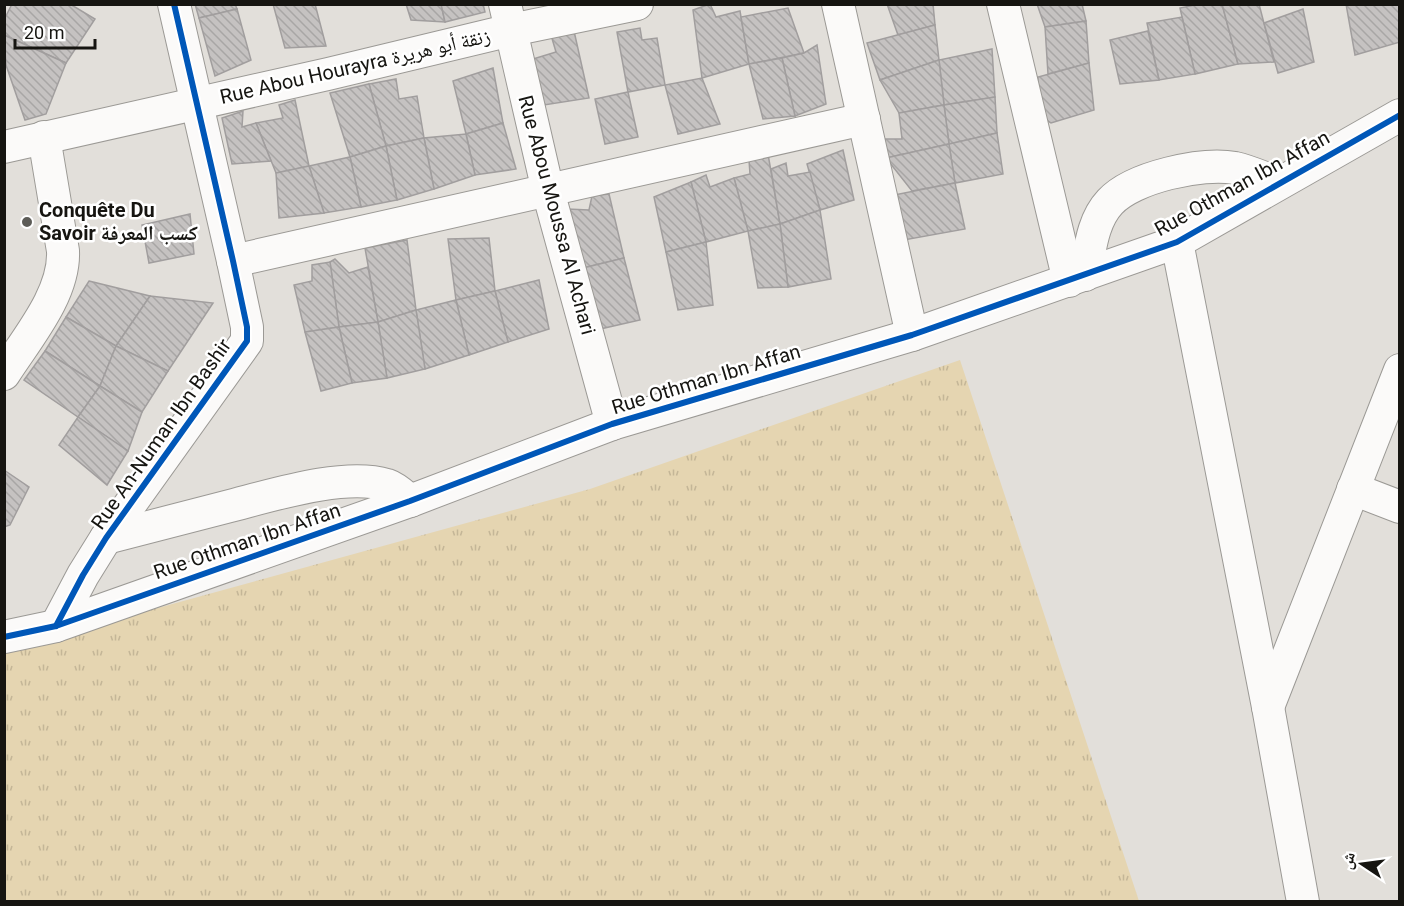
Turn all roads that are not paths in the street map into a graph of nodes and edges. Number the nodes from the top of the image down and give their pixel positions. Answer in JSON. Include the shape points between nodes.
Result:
{"nodes":[{"id":1,"x":174,"y":4,"type":"edge"},
{"id":2,"x":637,"y":4,"type":"edge"},
{"id":3,"x":838,"y":4,"type":"edge"},
{"id":4,"x":1004,"y":4,"type":"edge"},
{"id":5,"x":508,"y":17,"type":"edge"},
{"id":6,"x":196,"y":102,"type":"junction"},
{"id":7,"x":1400,"y":115,"type":"edge"},
{"id":8,"x":864,"y":118,"type":"junction"},
{"id":9,"x":44,"y":137,"type":"junction"},
{"id":10,"x":4,"y":147,"type":"edge"},
{"id":11,"x":1278,"y":183,"type":"junction"},
{"id":12,"x":548,"y":191,"type":"junction"},
{"id":13,"x":1177,"y":242,"type":"junction"},
{"id":14,"x":233,"y":261,"type":"junction"},
{"id":15,"x":1077,"y":278,"type":"junction"},
{"id":16,"x":912,"y":335,"type":"junction"},
{"id":17,"x":1400,"y":370,"type":"edge"},
{"id":18,"x":4,"y":374,"type":"edge"},
{"id":19,"x":612,"y":424,"type":"junction"},
{"id":20,"x":1353,"y":489,"type":"junction"},
{"id":21,"x":410,"y":501,"type":"junction"},
{"id":22,"x":1400,"y":507,"type":"edge"},
{"id":23,"x":106,"y":538,"type":"junction"},
{"id":24,"x":56,"y":626,"type":"junction"},
{"id":25,"x":4,"y":637,"type":"edge"},
{"id":26,"x":1268,"y":707,"type":"junction"},
{"id":27,"x":1303,"y":902,"type":"edge"}],
"edges":[{"from":1,"to":6,"type":"street","name":"Rue An-Numan Ibn Bashir"},
{"from":2,"to":5,"type":"street","name":"Rue Abou Hourayra زنقة أبو هريرة"},
{"from":3,"to":8,"type":"street"},
{"from":4,"to":15,"type":"street"},
{"from":5,"to":6,"type":"street","name":"Rue Abou Hourayra زنقة أبو هريرة","via":[[328,74]]},
{"from":5,"to":12,"type":"street","name":"Rue Abou Moussa Al Achari"},
{"from":6,"to":9,"type":"street","name":"Rue Abou Hourayra زنقة أبو هريرة"},
{"from":6,"to":14,"type":"street","name":"Rue An-Numan Ibn Bashir"},
{"from":7,"to":11,"type":"street","name":"Rue Othman Ibn Affan"},
{"from":8,"to":12,"type":"street"},
{"from":8,"to":16,"type":"street"},
{"from":9,"to":10,"type":"street","name":"Rue Abou Hourayra زنقة أبو هريرة"},
{"from":9,"to":18,"type":"street","via":[[63,267],[55,293]]},
{"from":11,"to":13,"type":"street","name":"Rue Othman Ibn Affan"},
{"from":11,"to":15,"type":"street","via":[[1236,168],[1209,165],[1133,186],[1110,201],[1098,219]]},
{"from":12,"to":14,"type":"street"},
{"from":12,"to":19,"type":"street","name":"Rue Abou Moussa Al Achari"},
{"from":13,"to":15,"type":"street","name":"Rue Othman Ibn Affan"},
{"from":13,"to":26,"type":"street"},
{"from":14,"to":23,"type":"street","name":"Rue An-Numan Ibn Bashir","via":[[247,327],[246,340]]},
{"from":15,"to":16,"type":"street","name":"Rue Othman Ibn Affan"},
{"from":16,"to":19,"type":"street","name":"Rue Othman Ibn Affan"},
{"from":17,"to":20,"type":"street"},
{"from":19,"to":21,"type":"street","name":"Rue Othman Ibn Affan"},
{"from":20,"to":22,"type":"street"},
{"from":20,"to":26,"type":"street"},
{"from":21,"to":23,"type":"street","via":[[386,485],[330,484],[287,491]]},
{"from":21,"to":24,"type":"street","name":"Rue Othman Ibn Affan"},
{"from":23,"to":24,"type":"street","name":"Rue An-Numan Ibn Bashir"},
{"from":24,"to":25,"type":"street","name":"Rue Othman Ibn Affan"},
{"from":26,"to":27,"type":"street"}]}
